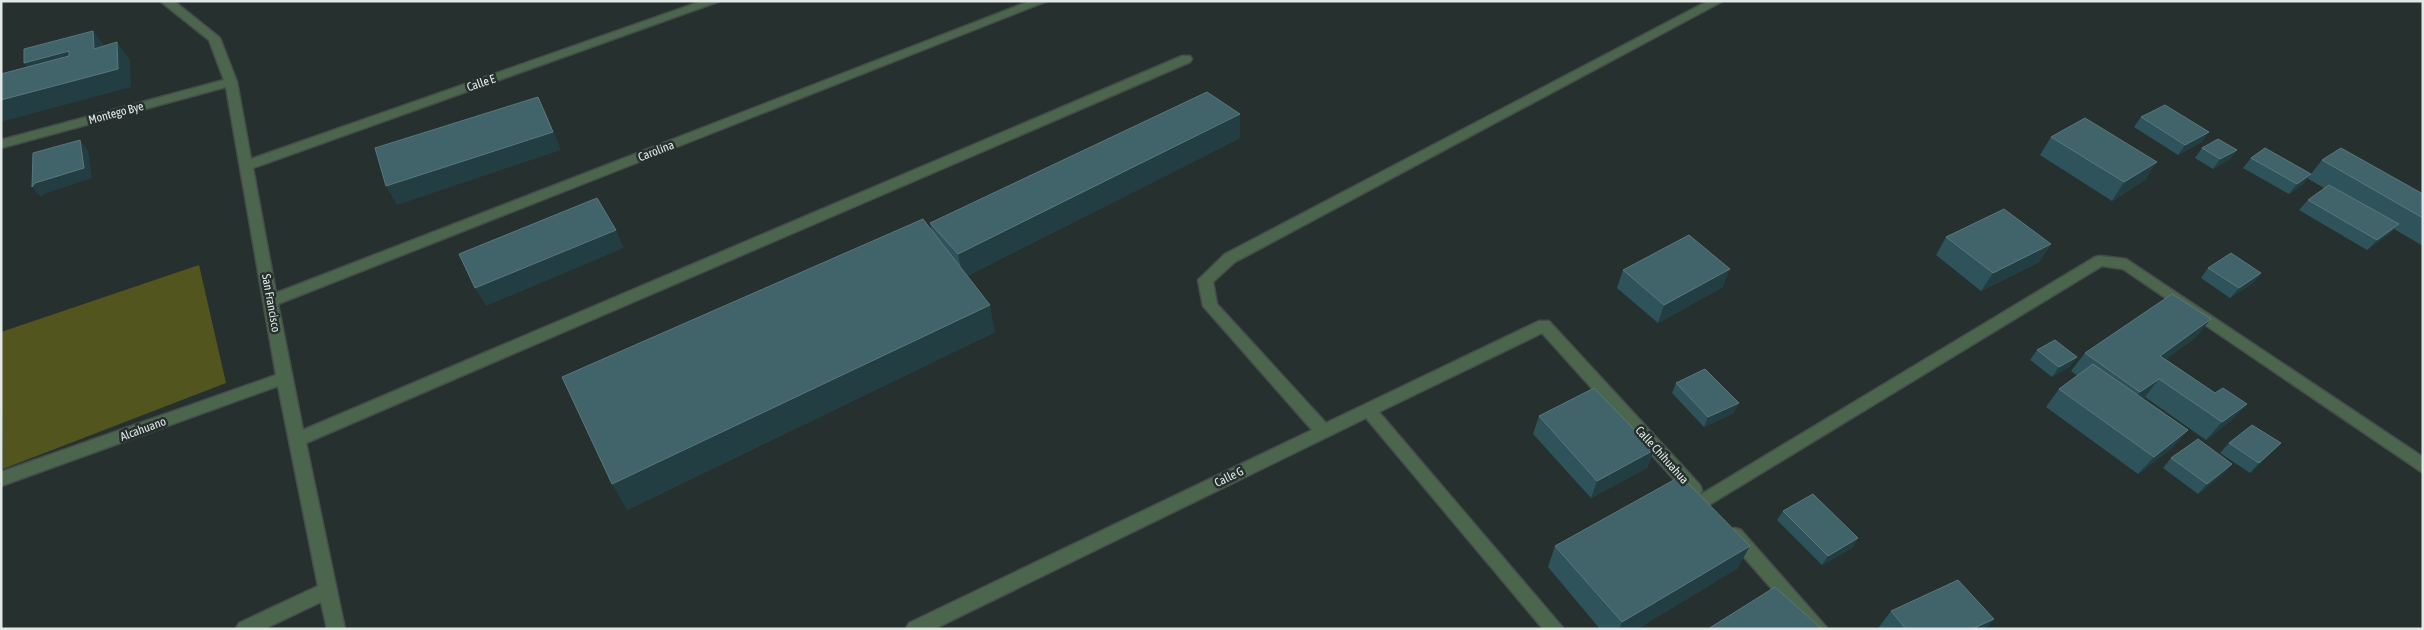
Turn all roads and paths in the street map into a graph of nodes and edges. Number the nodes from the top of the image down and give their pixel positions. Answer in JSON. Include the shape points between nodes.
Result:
{"nodes":[{"id":1,"x":166,"y":1,"type":"edge"},
{"id":2,"x":714,"y":1,"type":"edge"},
{"id":3,"x":1041,"y":1,"type":"edge"},
{"id":4,"x":1717,"y":1,"type":"edge"},
{"id":5,"x":1186,"y":59,"type":"dead end"},
{"id":6,"x":231,"y":82,"type":"junction"},
{"id":7,"x":1,"y":144,"type":"edge"},
{"id":8,"x":247,"y":165,"type":"junction"},
{"id":9,"x":270,"y":301,"type":"junction"},
{"id":10,"x":1544,"y":325,"type":"joint"},
{"id":11,"x":284,"y":378,"type":"junction"},
{"id":12,"x":1368,"y":410,"type":"junction"},
{"id":13,"x":1324,"y":432,"type":"junction"},
{"id":14,"x":296,"y":440,"type":"junction"},
{"id":15,"x":2423,"y":466,"type":"edge"},
{"id":16,"x":1,"y":479,"type":"edge"},
{"id":17,"x":1704,"y":501,"type":"junction"},
{"id":18,"x":328,"y":590,"type":"junction"},
{"id":19,"x":245,"y":629,"type":"edge"},
{"id":20,"x":336,"y":629,"type":"edge"},
{"id":21,"x":915,"y":629,"type":"edge"},
{"id":22,"x":1555,"y":629,"type":"edge"},
{"id":23,"x":1819,"y":629,"type":"edge"}],
"edges":[{"from":1,"to":6,"type":"street","name":"San Francisco","via":[[214,38]]},
{"from":2,"to":8,"type":"street","name":"Calle E"},
{"from":3,"to":9,"type":"street","name":"Carolina"},
{"from":4,"to":13,"type":"street","via":[[1230,258],[1205,280],[1210,306]]},
{"from":5,"to":14,"type":"street"},
{"from":6,"to":7,"type":"street","name":"Montego Bye"},
{"from":6,"to":8,"type":"street","name":"San Francisco"},
{"from":8,"to":9,"type":"street","name":"San Francisco"},
{"from":9,"to":11,"type":"street","name":"San Francisco"},
{"from":10,"to":12,"type":"street","name":"Calle G"},
{"from":10,"to":17,"type":"street","name":"Calle Chihuahua"},
{"from":11,"to":14,"type":"street","name":"San Francisco"},
{"from":11,"to":16,"type":"street","name":"Alcahuano"},
{"from":12,"to":13,"type":"street","name":"Calle G"},
{"from":12,"to":22,"type":"street"},
{"from":13,"to":21,"type":"street","name":"Calle G"},
{"from":14,"to":18,"type":"street","name":"San Francisco"},
{"from":15,"to":17,"type":"street","via":[[2126,264],[2100,261]]},
{"from":17,"to":23,"type":"street","name":"Calle Chihuahua"},
{"from":18,"to":19,"type":"street"},
{"from":18,"to":20,"type":"street","name":"San Francisco"}]}
